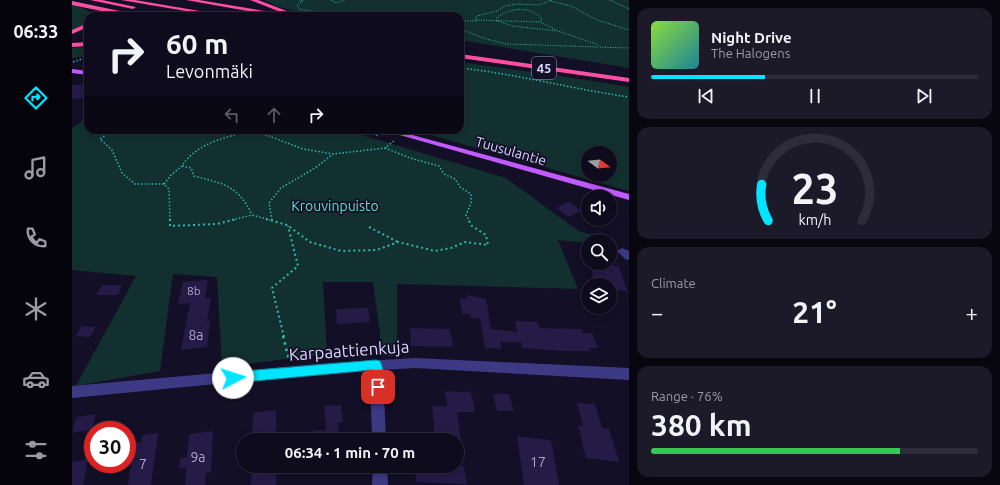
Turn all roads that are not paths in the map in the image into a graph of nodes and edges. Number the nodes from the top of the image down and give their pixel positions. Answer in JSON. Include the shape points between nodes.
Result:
{"nodes":[{"id":1,"x":93,"y":0,"type":"edge"},
{"id":2,"x":124,"y":0,"type":"edge"},
{"id":3,"x":189,"y":0,"type":"edge"},
{"id":4,"x":216,"y":0,"type":"edge"},
{"id":5,"x":253,"y":0,"type":"edge"},
{"id":6,"x":226,"y":2,"type":"dead end"},
{"id":7,"x":72,"y":3,"type":"edge"},
{"id":8,"x":93,"y":12,"type":"edge"},
{"id":9,"x":115,"y":12,"type":"edge"},
{"id":10,"x":167,"y":12,"type":"edge"},
{"id":11,"x":200,"y":12,"type":"edge"},
{"id":12,"x":262,"y":12,"type":"edge"},
{"id":13,"x":286,"y":12,"type":"edge"},
{"id":14,"x":84,"y":27,"type":"edge"},
{"id":15,"x":72,"y":32,"type":"edge"},
{"id":16,"x":84,"y":44,"type":"edge"},
{"id":17,"x":72,"y":45,"type":"edge"},
{"id":18,"x":464,"y":50,"type":"edge"},
{"id":19,"x":464,"y":57,"type":"edge"},
{"id":20,"x":72,"y":71,"type":"edge"},
{"id":21,"x":84,"y":72,"type":"edge"},
{"id":22,"x":629,"y":73,"type":"edge"},
{"id":23,"x":629,"y":80,"type":"edge"},
{"id":24,"x":400,"y":134,"type":"edge"},
{"id":25,"x":629,"y":198,"type":"edge"},
{"id":26,"x":376,"y":365,"type":"junction"},
{"id":27,"x":629,"y":374,"type":"edge"},
{"id":28,"x":72,"y":392,"type":"edge"},
{"id":29,"x":379,"y":433,"type":"edge"},
{"id":30,"x":380,"y":473,"type":"edge"},
{"id":31,"x":380,"y":485,"type":"edge"}],
"edges":[{"from":1,"to":10,"type":"highway"},
{"from":2,"to":11,"type":"highway"},
{"from":3,"to":12,"type":"highway"},
{"from":4,"to":6,"type":"street"},
{"from":5,"to":13,"type":"highway"},
{"from":7,"to":8,"type":"highway"},
{"from":7,"to":9,"type":"highway"},
{"from":14,"to":15,"type":"highway"},
{"from":16,"to":17,"type":"highway"},
{"from":18,"to":22,"type":"highway","number":"45"},
{"from":19,"to":23,"type":"highway","number":"45"},
{"from":20,"to":21,"type":"main road"},
{"from":24,"to":25,"type":"main road","name":"Tuusulantie"},
{"from":26,"to":27,"type":"street","name":"Karpaattienkuja","via":[[415,363]]},
{"from":26,"to":28,"type":"street","name":"Karpaattienkuja"},
{"from":26,"to":29,"type":"street"},
{"from":30,"to":31,"type":"street"}]}
